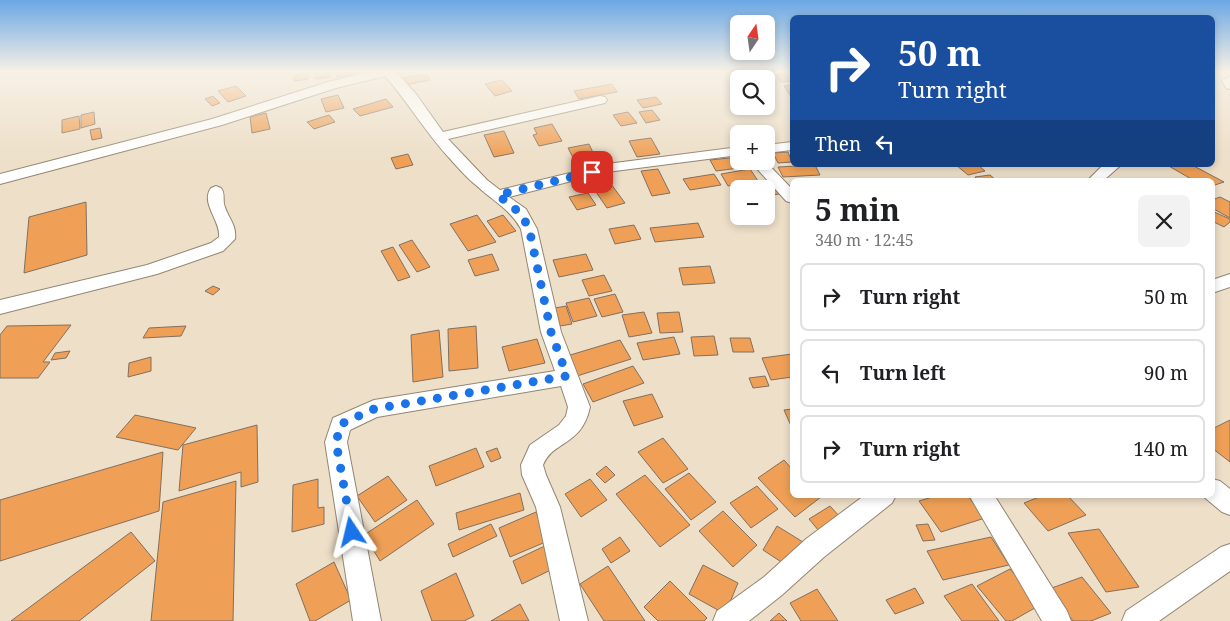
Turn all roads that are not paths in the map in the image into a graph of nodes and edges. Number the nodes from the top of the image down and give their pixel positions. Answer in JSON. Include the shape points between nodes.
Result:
{"nodes":[{"id":1,"x":282,"y":101,"type":"edge"},
{"id":2,"x":414,"y":101,"type":"edge"},
{"id":3,"x":596,"y":101,"type":"edge"},
{"id":4,"x":439,"y":137,"type":"junction"},
{"id":5,"x":790,"y":146,"type":"edge"},
{"id":6,"x":775,"y":148,"type":"edge"},
{"id":7,"x":730,"y":152,"type":"edge"},
{"id":8,"x":1110,"y":167,"type":"edge"},
{"id":9,"x":765,"y":170,"type":"edge"},
{"id":10,"x":1098,"y":178,"type":"edge"},
{"id":11,"x":0,"y":179,"type":"edge"},
{"id":12,"x":216,"y":191,"type":"dead end"},
{"id":13,"x":498,"y":195,"type":"junction"},
{"id":14,"x":790,"y":196,"type":"edge"},
{"id":15,"x":1230,"y":280,"type":"edge"},
{"id":16,"x":1215,"y":286,"type":"edge"},
{"id":17,"x":0,"y":307,"type":"edge"},
{"id":18,"x":567,"y":376,"type":"junction"},
{"id":19,"x":1215,"y":492,"type":"edge"},
{"id":20,"x":880,"y":498,"type":"edge"},
{"id":21,"x":983,"y":498,"type":"edge"},
{"id":22,"x":1230,"y":504,"type":"edge"},
{"id":23,"x":1230,"y":556,"type":"edge"},
{"id":24,"x":367,"y":621,"type":"edge"},
{"id":25,"x":574,"y":621,"type":"edge"},
{"id":26,"x":726,"y":621,"type":"edge"},
{"id":27,"x":1057,"y":621,"type":"edge"},
{"id":28,"x":1136,"y":621,"type":"edge"}],
"edges":[{"from":1,"to":11,"type":"street","via":[[208,125]]},
{"from":2,"to":4,"type":"street"},
{"from":3,"to":4,"type":"street"},
{"from":4,"to":13,"type":"street","via":[[482,183]]},
{"from":5,"to":6,"type":"street"},
{"from":7,"to":13,"type":"street","via":[[607,168]]},
{"from":8,"to":10,"type":"street"},
{"from":9,"to":14,"type":"street"},
{"from":12,"to":17,"type":"street","via":[[216,204],[228,229],[227,238],[216,247],[151,270]]},
{"from":13,"to":18,"type":"street","via":[[520,213],[529,228],[551,332]]},
{"from":15,"to":16,"type":"street"},
{"from":18,"to":24,"type":"street","via":[[374,409],[341,424],[336,442]]},
{"from":18,"to":25,"type":"street","via":[[579,408],[578,417],[574,425],[548,444],[532,462],[533,472],[547,502]]},
{"from":19,"to":22,"type":"street"},
{"from":20,"to":26,"type":"street"},
{"from":21,"to":27,"type":"street"},
{"from":23,"to":28,"type":"street"}]}
